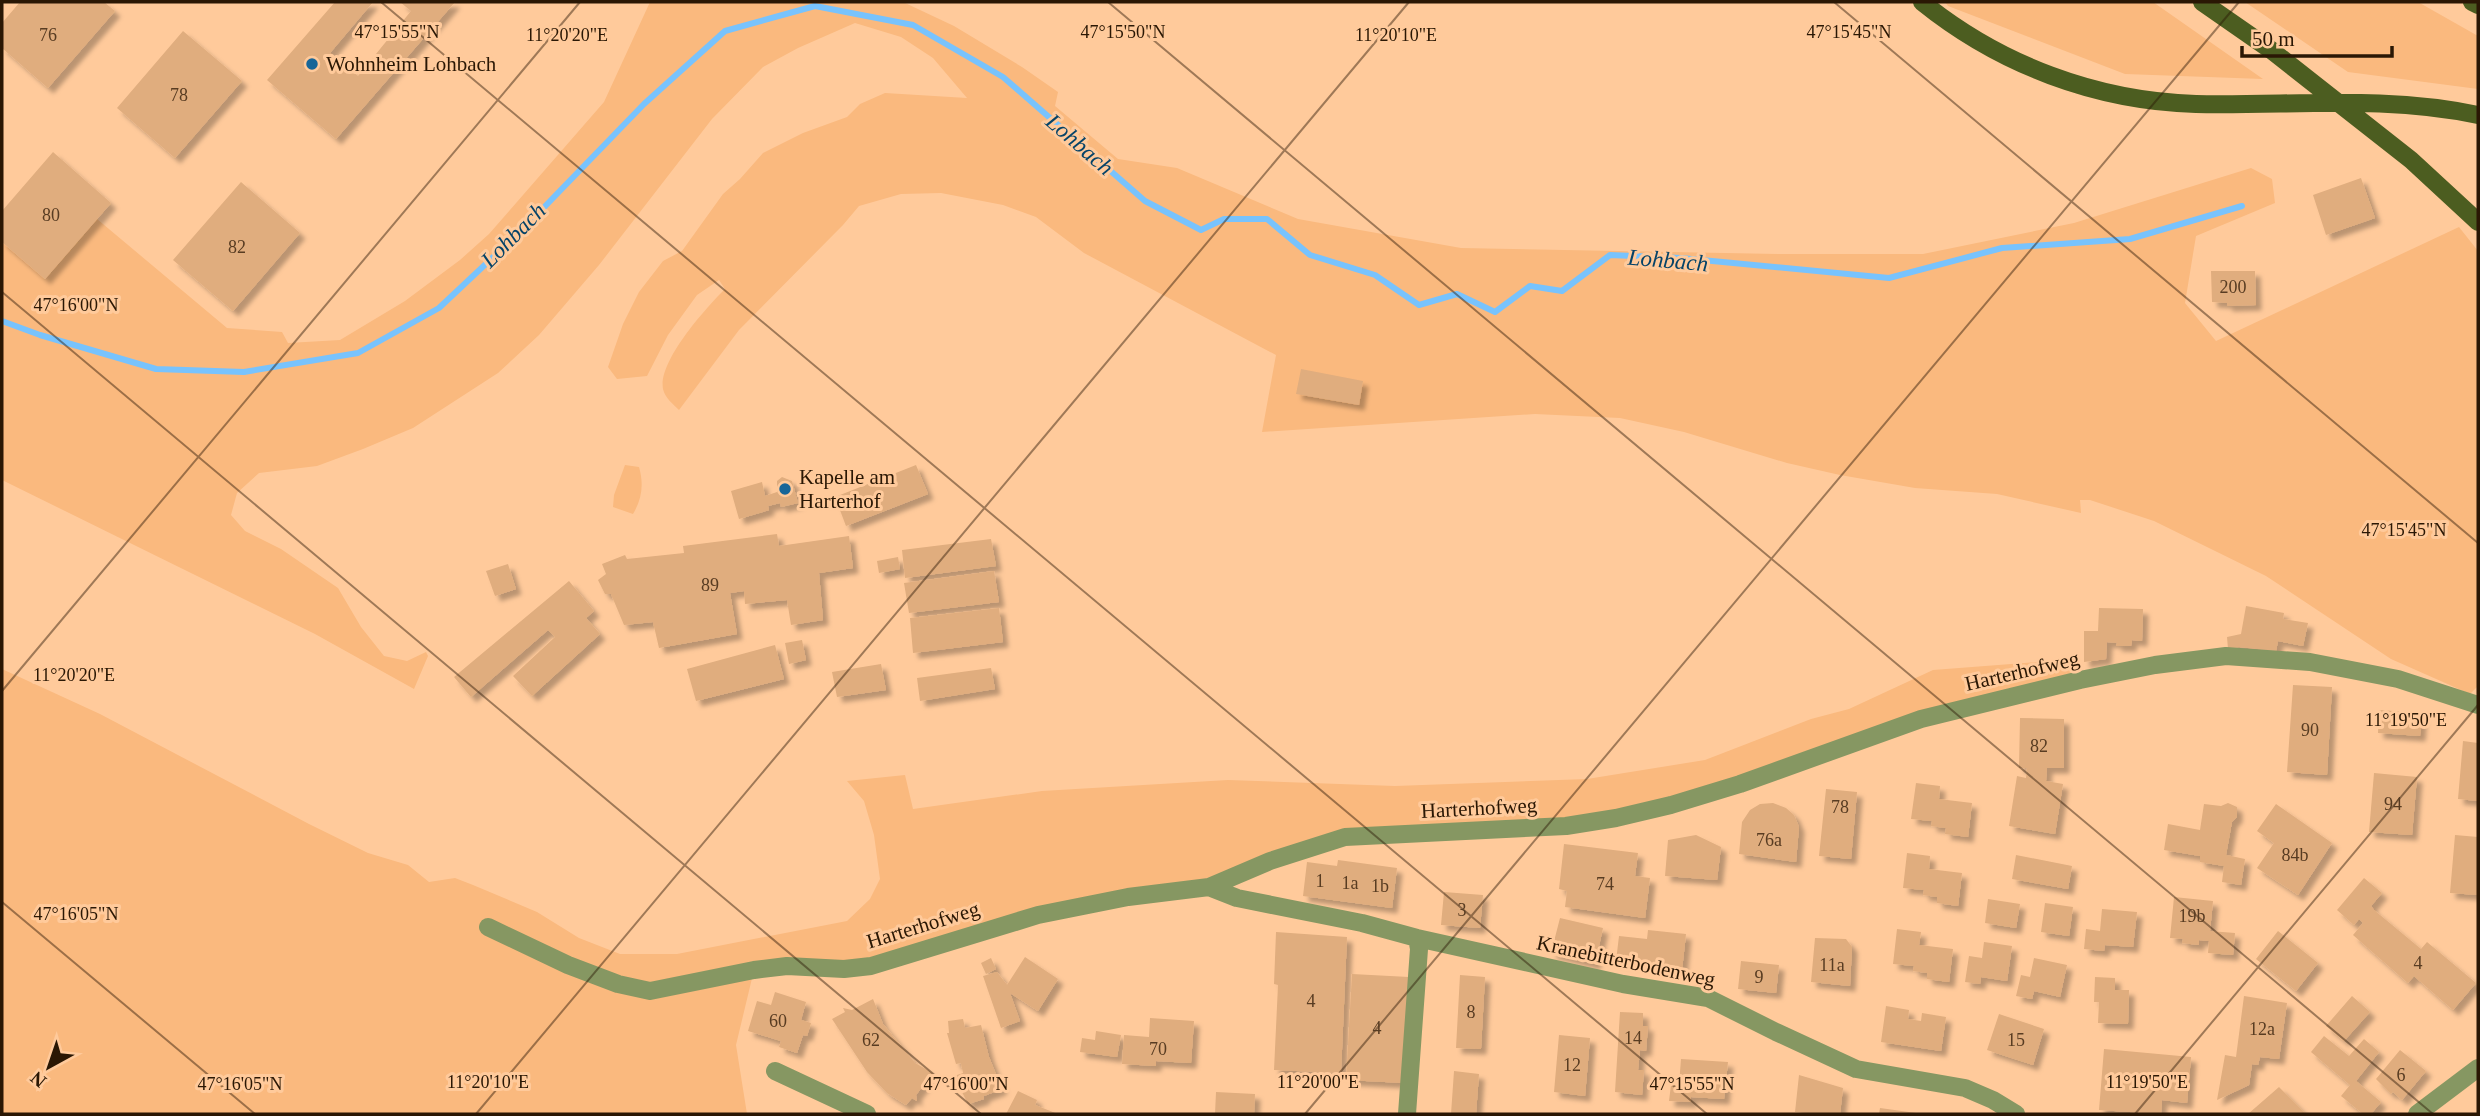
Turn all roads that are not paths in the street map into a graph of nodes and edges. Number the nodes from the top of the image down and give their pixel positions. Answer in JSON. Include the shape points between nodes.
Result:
{"nodes":[{"id":1,"x":1922,"y":2,"type":"edge"},
{"id":2,"x":2202,"y":2,"type":"edge"},
{"id":3,"x":2472,"y":2,"type":"edge"},
{"id":4,"x":2478,"y":5,"type":"edge"},
{"id":5,"x":2478,"y":115,"type":"edge"},
{"id":6,"x":2478,"y":222,"type":"edge"},
{"id":7,"x":2478,"y":705,"type":"edge"},
{"id":8,"x":1209,"y":887,"type":"junction"},
{"id":9,"x":488,"y":927,"type":"dead end"},
{"id":10,"x":1417,"y":938,"type":"junction"},
{"id":11,"x":2478,"y":1068,"type":"edge"},
{"id":12,"x":775,"y":1071,"type":"dead end"},
{"id":13,"x":867,"y":1114,"type":"edge"},
{"id":14,"x":1407,"y":1114,"type":"edge"},
{"id":15,"x":2016,"y":1114,"type":"edge"},
{"id":16,"x":2417,"y":1114,"type":"edge"}],
"edges":[{"from":1,"to":5,"type":"main road","via":[[2010,60],[2107,92],[2197,104],[2409,104]]},
{"from":2,"to":6,"type":"main road","via":[[2411,160]]},
{"from":3,"to":4,"type":"main road"},
{"from":7,"to":8,"type":"street","name":"Harterhofweg","via":[[2398,679],[2310,662],[2226,656],[2155,665],[1921,719],[1740,784],[1616,818],[1566,826],[1345,837]]},
{"from":8,"to":9,"type":"street","name":"Harterhofweg","via":[[1038,915],[871,966],[788,966],[650,991],[568,965]]},
{"from":8,"to":10,"type":"street","name":"Kranebitterbodenweg","via":[[1237,898]]},
{"from":10,"to":14,"type":"street"},
{"from":10,"to":15,"type":"street","name":"Kranebitterbodenweg","via":[[1623,985],[1708,998],[1856,1069],[1965,1088]]},
{"from":11,"to":16,"type":"street"},
{"from":12,"to":13,"type":"street"}]}
